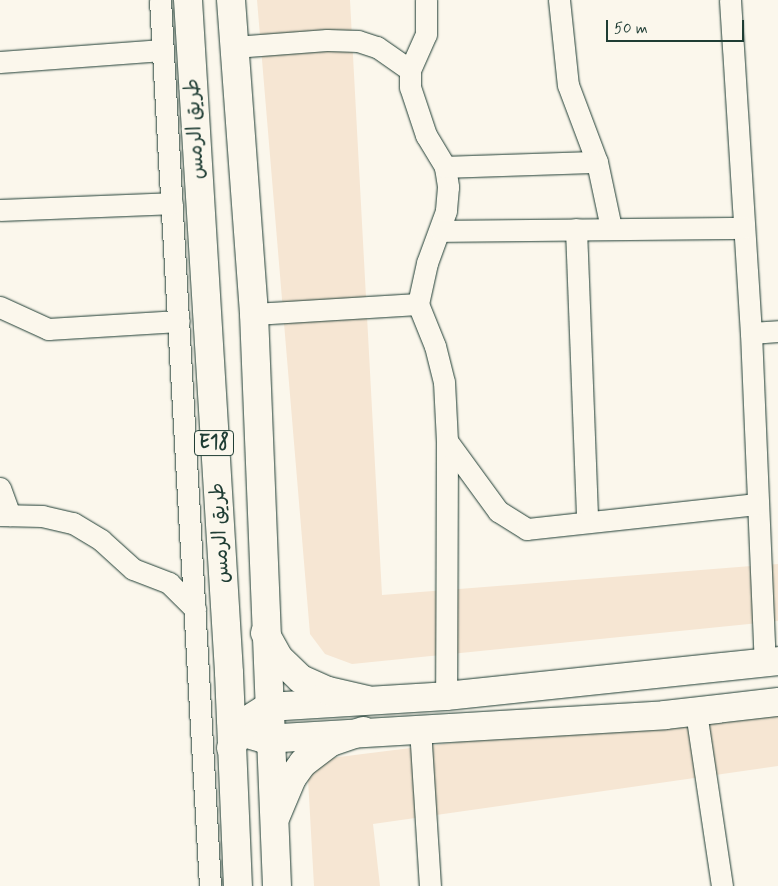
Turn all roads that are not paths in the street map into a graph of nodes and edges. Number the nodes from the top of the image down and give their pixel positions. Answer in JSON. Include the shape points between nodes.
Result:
{"nodes":[{"id":1,"x":160,"y":0,"type":"edge"},
{"id":2,"x":188,"y":0,"type":"edge"},
{"id":3,"x":231,"y":0,"type":"edge"},
{"id":4,"x":426,"y":0,"type":"edge"},
{"id":5,"x":558,"y":0,"type":"edge"},
{"id":6,"x":730,"y":0,"type":"edge"},
{"id":7,"x":234,"y":47,"type":"junction"},
{"id":8,"x":163,"y":50,"type":"junction"},
{"id":9,"x":0,"y":62,"type":"edge"},
{"id":10,"x":410,"y":70,"type":"junction"},
{"id":11,"x":597,"y":162,"type":"junction"},
{"id":12,"x":445,"y":167,"type":"junction"},
{"id":13,"x":172,"y":203,"type":"junction"},
{"id":14,"x":0,"y":210,"type":"edge"},
{"id":15,"x":611,"y":228,"type":"junction"},
{"id":16,"x":744,"y":228,"type":"junction"},
{"id":17,"x":576,"y":229,"type":"junction"},
{"id":18,"x":441,"y":231,"type":"junction"},
{"id":19,"x":418,"y":304,"type":"junction"},
{"id":20,"x":0,"y":307,"type":"edge"},
{"id":21,"x":254,"y":314,"type":"junction"},
{"id":22,"x":179,"y":322,"type":"junction"},
{"id":23,"x":778,"y":332,"type":"edge"},
{"id":24,"x":751,"y":333,"type":"junction"},
{"id":25,"x":447,"y":441,"type":"junction"},
{"id":26,"x":0,"y":488,"type":"edge"},
{"id":27,"x":758,"y":504,"type":"junction"},
{"id":28,"x":5,"y":515,"type":"edge"},
{"id":29,"x":587,"y":522,"type":"junction"},
{"id":30,"x":191,"y":550,"type":"junction"},
{"id":31,"x":769,"y":560,"type":"edge"},
{"id":32,"x":158,"y":577,"type":"junction"},
{"id":33,"x":195,"y":609,"type":"junction"},
{"id":34,"x":265,"y":632,"type":"junction"},
{"id":35,"x":771,"y":661,"type":"edge"},
{"id":36,"x":446,"y":696,"type":"junction"},
{"id":37,"x":366,"y":700,"type":"junction"},
{"id":38,"x":778,"y":702,"type":"edge"},
{"id":39,"x":268,"y":707,"type":"junction"},
{"id":40,"x":696,"y":712,"type":"junction"},
{"id":41,"x":665,"y":715,"type":"junction"},
{"id":42,"x":420,"y":728,"type":"junction"},
{"id":43,"x":362,"y":731,"type":"junction"},
{"id":44,"x":234,"y":732,"type":"junction"},
{"id":45,"x":269,"y":739,"type":"junction"},
{"id":46,"x":273,"y":824,"type":"junction"},
{"id":47,"x":210,"y":886,"type":"edge"},
{"id":48,"x":238,"y":886,"type":"edge"},
{"id":49,"x":277,"y":886,"type":"edge"},
{"id":50,"x":430,"y":886,"type":"edge"},
{"id":51,"x":722,"y":886,"type":"edge"}],
"edges":[{"from":1,"to":8,"type":"street"},
{"from":2,"to":44,"type":"main road","name":"طريق الرمس","number":"E18"},
{"from":3,"to":7,"type":"main road","name":"طريق الرمس","number":"E18"},
{"from":4,"to":10,"type":"street","via":[[426,34]]},
{"from":5,"to":11,"type":"street","via":[[568,85]]},
{"from":6,"to":16,"type":"street"},
{"from":7,"to":10,"type":"street","via":[[358,41],[377,47]]},
{"from":7,"to":21,"type":"main road","name":"طريق الرمس","number":"E18"},
{"from":8,"to":9,"type":"street"},
{"from":8,"to":13,"type":"street"},
{"from":10,"to":12,"type":"street","via":[[414,103],[426,135]]},
{"from":11,"to":12,"type":"street"},
{"from":11,"to":15,"type":"street"},
{"from":12,"to":18,"type":"street","via":[[448,188]]},
{"from":13,"to":14,"type":"street"},
{"from":13,"to":22,"type":"street"},
{"from":15,"to":16,"type":"street"},
{"from":15,"to":17,"type":"street"},
{"from":16,"to":24,"type":"street"},
{"from":17,"to":18,"type":"street"},
{"from":17,"to":29,"type":"street"},
{"from":18,"to":19,"type":"street","via":[[428,263]]},
{"from":19,"to":21,"type":"street"},
{"from":19,"to":25,"type":"street","via":[[435,346],[444,382]]},
{"from":20,"to":22,"type":"street","via":[[48,329]]},
{"from":21,"to":34,"type":"main road","name":"طريق الرمس","number":"E18"},
{"from":22,"to":30,"type":"street"},
{"from":23,"to":24,"type":"street"},
{"from":24,"to":27,"type":"street"},
{"from":25,"to":29,"type":"street","via":[[498,511],[514,524],[527,530]]},
{"from":25,"to":36,"type":"street"},
{"from":26,"to":28,"type":"street"},
{"from":27,"to":29,"type":"street"},
{"from":27,"to":31,"type":"street"},
{"from":28,"to":32,"type":"street","via":[[42,516],[73,523],[101,540],[133,570]]},
{"from":30,"to":32,"type":"street","via":[[177,566]]},
{"from":30,"to":33,"type":"street"},
{"from":31,"to":35,"type":"street"},
{"from":32,"to":33,"type":"street","via":[[179,590]]},
{"from":33,"to":47,"type":"street"},
{"from":34,"to":37,"type":"main road","via":[[279,658],[301,679],[328,691]]},
{"from":34,"to":39,"type":"main road","name":"طريق الرمس","number":"E18"},
{"from":35,"to":36,"type":"main road"},
{"from":35,"to":41,"type":"main road","via":[[748,673],[673,679],[664,691]]},
{"from":36,"to":37,"type":"main road"},
{"from":37,"to":39,"type":"main road"},
{"from":38,"to":40,"type":"main road"},
{"from":39,"to":44,"type":"main road","via":[[252,715]]},
{"from":39,"to":45,"type":"main road","name":"طريق الرمس","number":"E18"},
{"from":40,"to":41,"type":"main road"},
{"from":40,"to":51,"type":"street"},
{"from":41,"to":42,"type":"main road"},
{"from":42,"to":43,"type":"main road"},
{"from":42,"to":50,"type":"street"},
{"from":43,"to":45,"type":"main road"},
{"from":43,"to":46,"type":"main road","via":[[331,742],[302,763],[292,778]]},
{"from":44,"to":45,"type":"main road"},
{"from":44,"to":48,"type":"main road","name":"طريق الرمس","number":"E18"},
{"from":45,"to":46,"type":"main road","name":"طريق الرمس","number":"E18"},
{"from":46,"to":49,"type":"main road","name":"طريق الرمس","number":"E18"}]}
